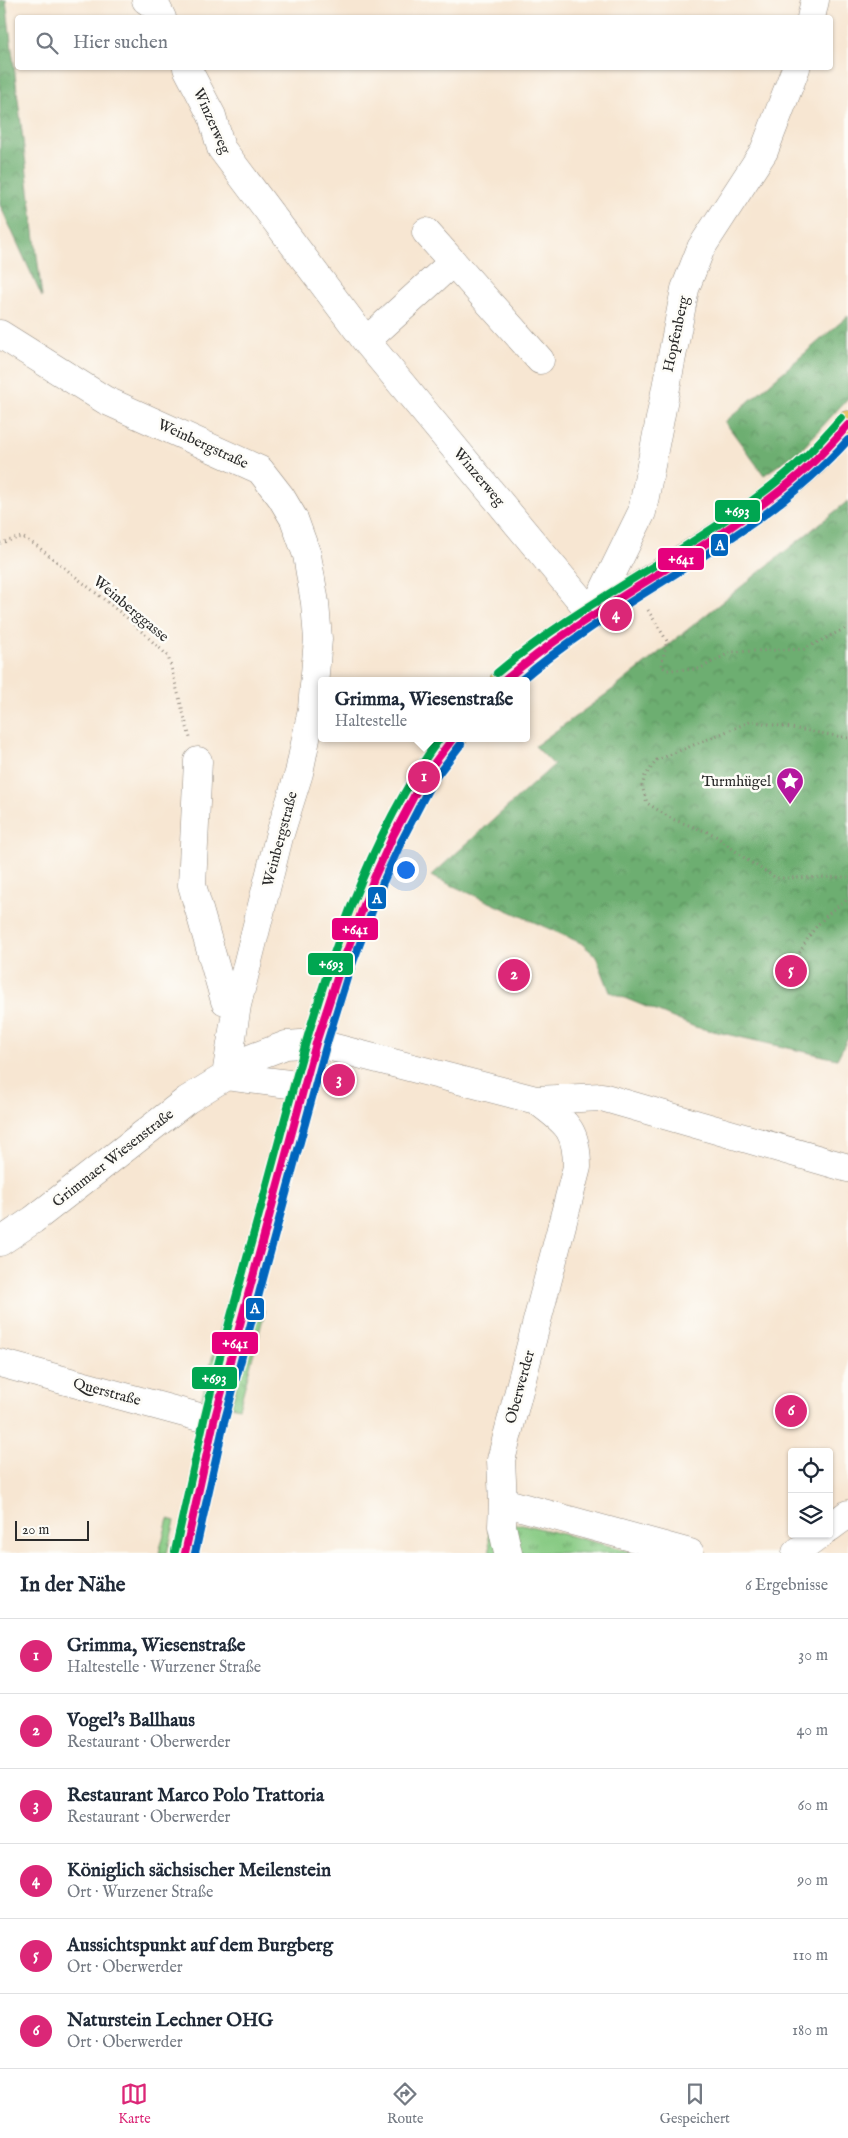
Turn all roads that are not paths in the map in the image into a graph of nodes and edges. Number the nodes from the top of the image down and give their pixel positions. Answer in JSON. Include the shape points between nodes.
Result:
{"nodes":[{"id":1,"x":146,"y":0,"type":"edge"},
{"id":2,"x":815,"y":0,"type":"edge"},
{"id":3,"x":161,"y":15,"type":"edge"},
{"id":4,"x":812,"y":15,"type":"edge"},
{"id":5,"x":188,"y":70,"type":"edge"},
{"id":6,"x":795,"y":70,"type":"edge"},
{"id":7,"x":426,"y":232,"type":"dead end"},
{"id":8,"x":454,"y":262,"type":"junction"},
{"id":9,"x":0,"y":334,"type":"edge"},
{"id":10,"x":366,"y":341,"type":"junction"},
{"id":11,"x":540,"y":360,"type":"dead end"},
{"id":12,"x":848,"y":425,"type":"edge"},
{"id":13,"x":592,"y":614,"type":"junction"},
{"id":14,"x":509,"y":677,"type":"edge"},
{"id":15,"x":450,"y":742,"type":"edge"},
{"id":16,"x":195,"y":754,"type":"road end"},
{"id":17,"x":237,"y":1005,"type":"junction"},
{"id":18,"x":316,"y":1043,"type":"junction"},
{"id":19,"x":226,"y":1076,"type":"junction"},
{"id":20,"x":305,"y":1086,"type":"junction"},
{"id":21,"x":536,"y":1100,"type":"junction"},
{"id":22,"x":848,"y":1168,"type":"edge"},
{"id":23,"x":0,"y":1242,"type":"edge"},
{"id":24,"x":0,"y":1363,"type":"edge"},
{"id":25,"x":214,"y":1421,"type":"junction"},
{"id":26,"x":503,"y":1502,"type":"junction"},
{"id":27,"x":848,"y":1514,"type":"edge"},
{"id":28,"x":833,"y":1525,"type":"edge"},
{"id":29,"x":816,"y":1538,"type":"edge"},
{"id":30,"x":185,"y":1553,"type":"edge"},
{"id":31,"x":508,"y":1553,"type":"edge"},
{"id":32,"x":690,"y":1553,"type":"edge"},
{"id":33,"x":796,"y":1553,"type":"edge"}],
"edges":[{"from":1,"to":3,"type":"street","via":[[158,8]]},
{"from":2,"to":4,"type":"street"},
{"from":5,"to":10,"type":"street","name":"Winzerweg","via":[[212,116],[221,148]]},
{"from":6,"to":13,"type":"street","name":"Hopfenberg","via":[[764,151],[701,248],[685,289],[642,512]]},
{"from":7,"to":8,"type":"street"},
{"from":8,"to":10,"type":"street"},
{"from":8,"to":11,"type":"street"},
{"from":9,"to":17,"type":"street","name":"Weinbergstraße","via":[[105,400],[260,470],[294,519],[307,555],[318,638],[312,709],[299,773]]},
{"from":10,"to":13,"type":"street","name":"Winzerweg"},
{"from":12,"to":13,"type":"main road","via":[[814,462],[756,509]]},
{"from":13,"to":14,"type":"main road"},
{"from":15,"to":18,"type":"main road","via":[[424,777],[378,869],[354,927]]},
{"from":16,"to":17,"type":"street","via":[[192,884],[225,1001]]},
{"from":17,"to":19,"type":"street","name":"Weinbergstraße"},
{"from":18,"to":19,"type":"street","name":"Grimmaer Wiesenstraße","via":[[286,1045],[249,1059]]},
{"from":18,"to":20,"type":"main road"},
{"from":18,"to":21,"type":"street","name":"Oberwerder"},
{"from":19,"to":20,"type":"street"},
{"from":19,"to":23,"type":"street","name":"Grimmaer Wiesenstraße","via":[[187,1100]]},
{"from":20,"to":25,"type":"main road"},
{"from":21,"to":22,"type":"street","name":"Oberwerder","via":[[602,1097]]},
{"from":21,"to":26,"type":"street","name":"Oberwerder","via":[[564,1121],[577,1144],[577,1167],[501,1460]]},
{"from":24,"to":25,"type":"street","name":"Querstraße"},
{"from":25,"to":30,"type":"main road"},
{"from":26,"to":31,"type":"street","name":"Oberwerder","via":[[502,1526]]},
{"from":26,"to":32,"type":"street"},
{"from":27,"to":28,"type":"street"},
{"from":29,"to":33,"type":"street"}]}
